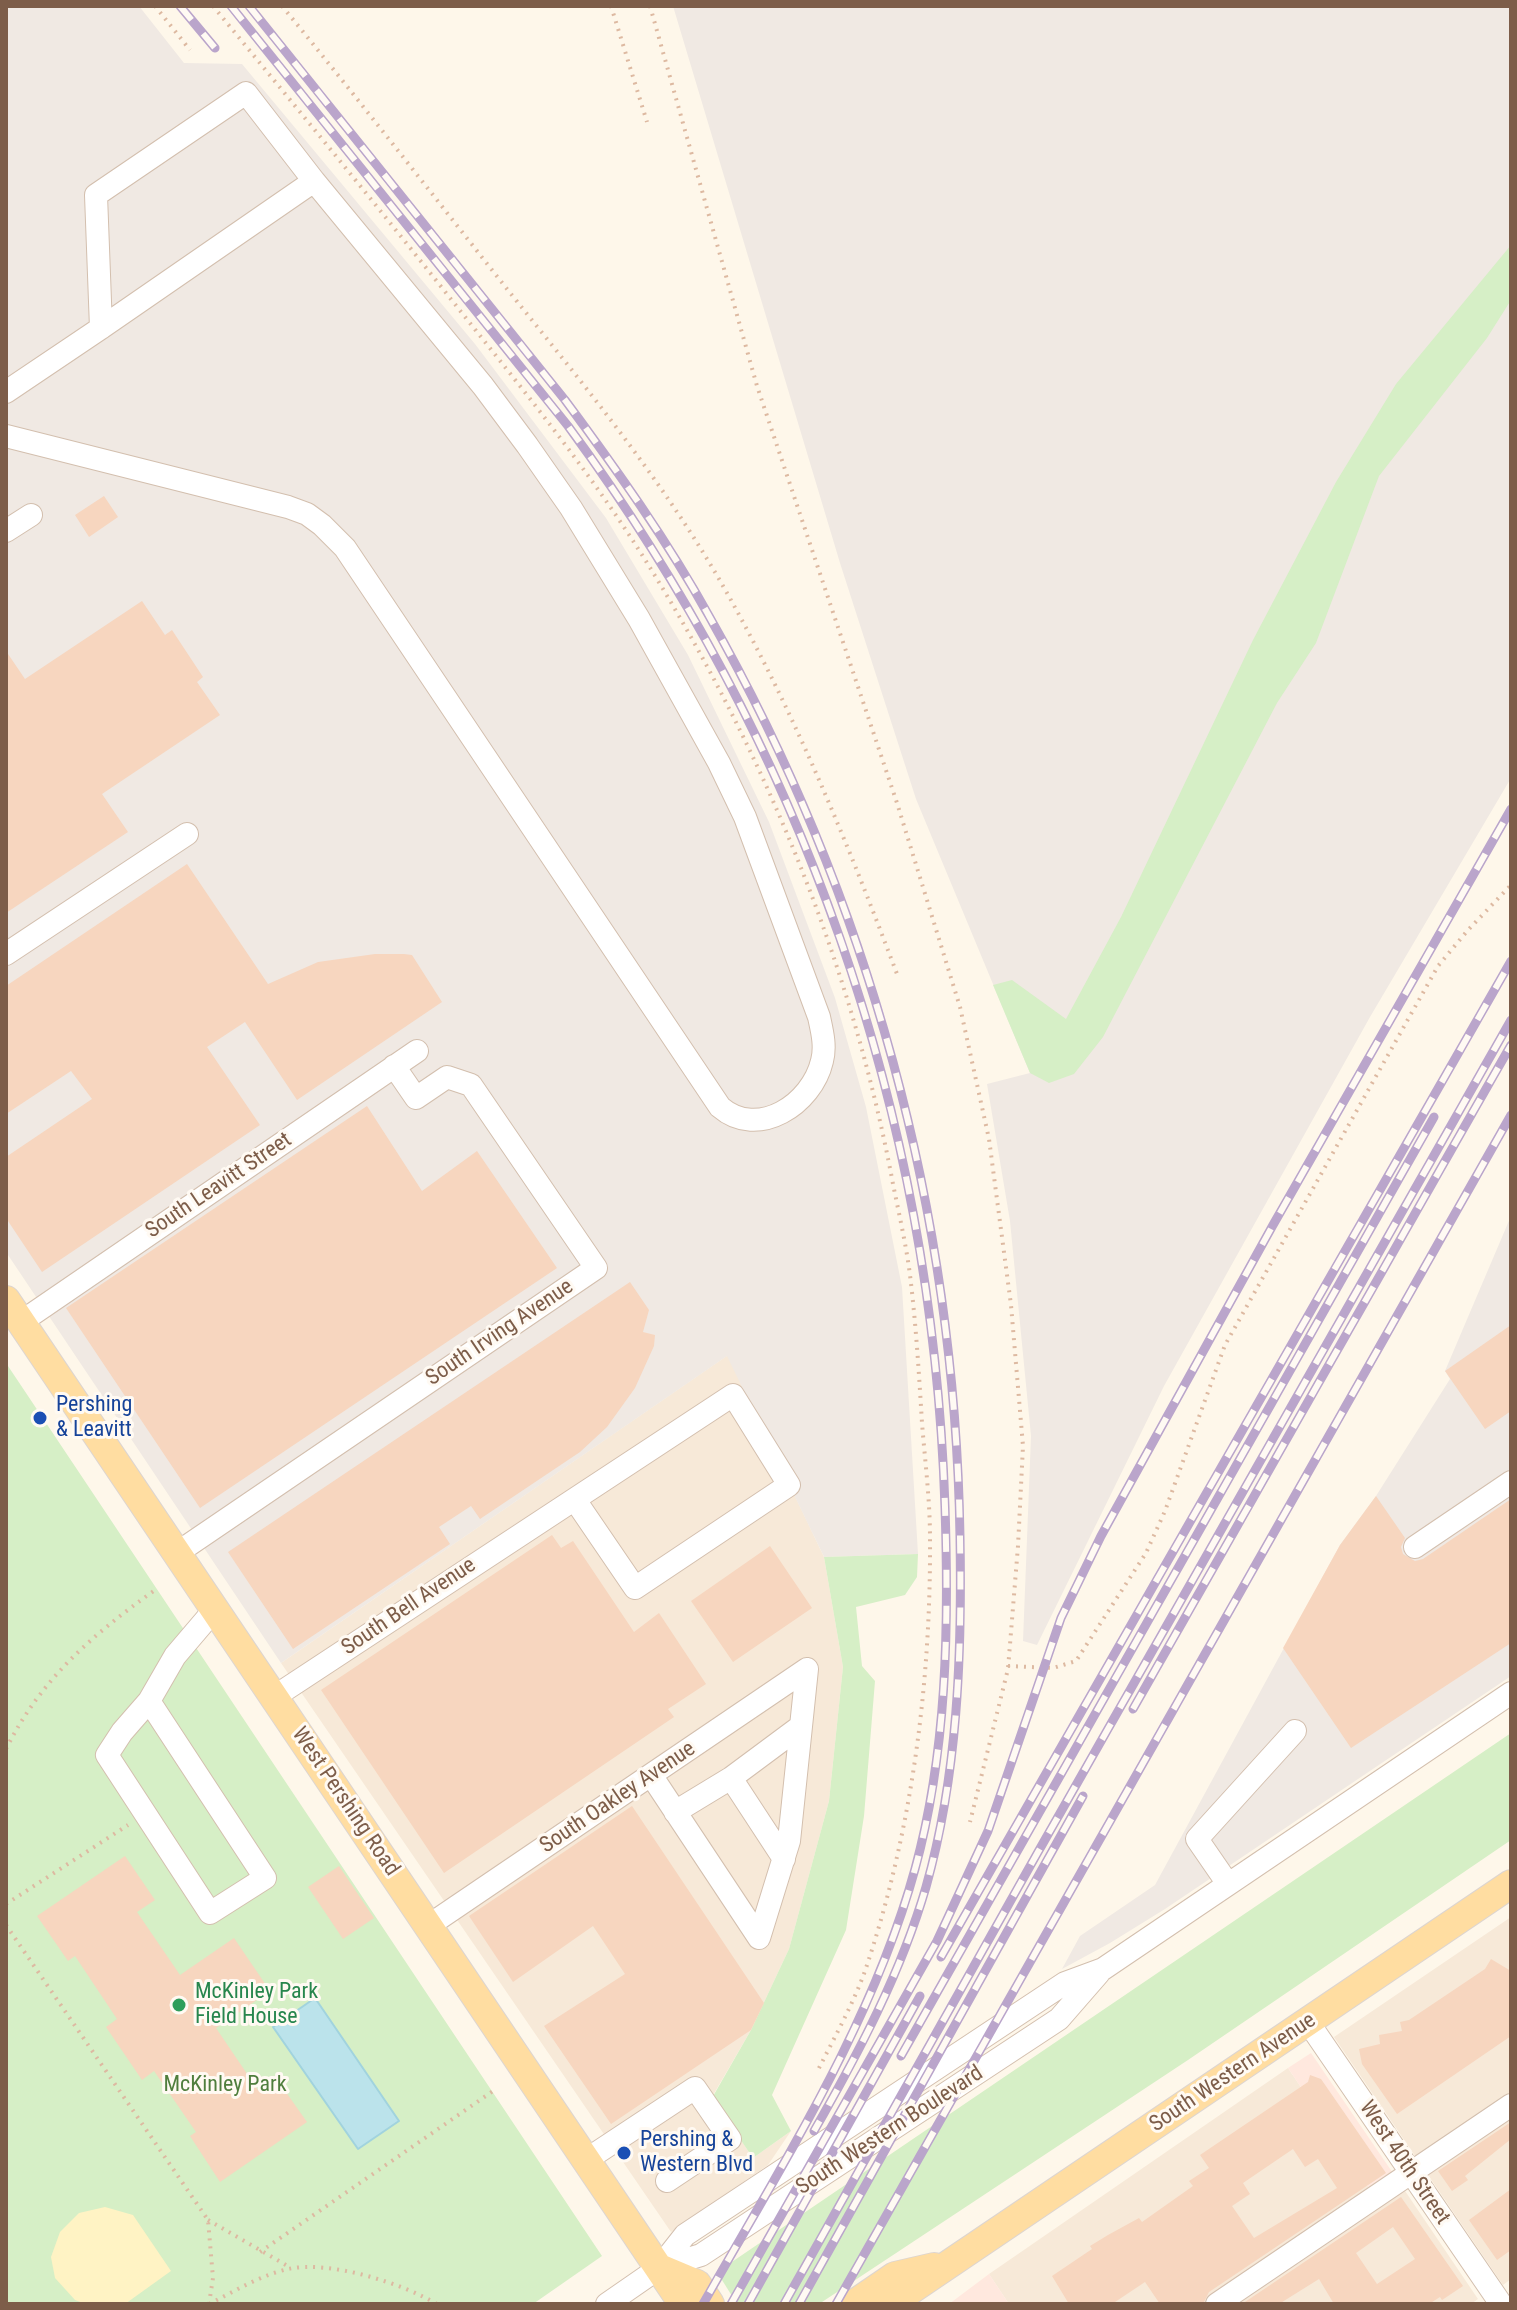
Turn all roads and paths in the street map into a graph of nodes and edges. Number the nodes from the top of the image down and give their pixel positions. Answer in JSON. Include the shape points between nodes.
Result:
{"nodes":[{"id":1,"x":155,"y":6,"type":"edge"},
{"id":2,"x":213,"y":6,"type":"edge"},
{"id":3,"x":282,"y":6,"type":"edge"},
{"id":4,"x":611,"y":6,"type":"edge"},
{"id":5,"x":650,"y":6,"type":"edge"},
{"id":6,"x":190,"y":50,"type":"dead end"},
{"id":7,"x":647,"y":122,"type":"dead end"},
{"id":8,"x":314,"y":181,"type":"junction"},
{"id":9,"x":101,"y":328,"type":"junction"},
{"id":10,"x":6,"y":392,"type":"edge"},
{"id":11,"x":6,"y":436,"type":"edge"},
{"id":12,"x":31,"y":515,"type":"dead end"},
{"id":13,"x":6,"y":531,"type":"edge"},
{"id":14,"x":187,"y":834,"type":"dead end"},
{"id":15,"x":1511,"y":885,"type":"edge"},
{"id":16,"x":6,"y":954,"type":"edge"},
{"id":17,"x":897,"y":974,"type":"dead end"},
{"id":18,"x":417,"y":1051,"type":"dead end"},
{"id":19,"x":394,"y":1066,"type":"junction"},
{"id":20,"x":13,"y":1311,"type":"edge"},
{"id":21,"x":1511,"y":1482,"type":"edge"},
{"id":22,"x":575,"y":1500,"type":"junction"},
{"id":23,"x":1415,"y":1547,"type":"dead end"},
{"id":24,"x":177,"y":1553,"type":"junction"},
{"id":25,"x":155,"y":1590,"type":"dead end"},
{"id":26,"x":215,"y":1609,"type":"junction"},
{"id":27,"x":1008,"y":1666,"type":"junction"},
{"id":28,"x":1511,"y":1693,"type":"edge"},
{"id":29,"x":274,"y":1697,"type":"junction"},
{"id":30,"x":149,"y":1701,"type":"junction"},
{"id":31,"x":801,"y":1726,"type":"junction"},
{"id":32,"x":1295,"y":1731,"type":"dead end"},
{"id":33,"x":6,"y":1749,"type":"edge"},
{"id":34,"x":651,"y":1775,"type":"junction"},
{"id":35,"x":731,"y":1778,"type":"junction"},
{"id":36,"x":675,"y":1812,"type":"junction"},
{"id":37,"x":145,"y":1814,"type":"junction"},
{"id":38,"x":970,"y":1822,"type":"dead end"},
{"id":39,"x":784,"y":1859,"type":"junction"},
{"id":40,"x":1228,"y":1884,"type":"junction"},
{"id":41,"x":1511,"y":1884,"type":"edge"},
{"id":42,"x":6,"y":1904,"type":"edge"},
{"id":43,"x":6,"y":1925,"type":"edge"},
{"id":44,"x":428,"y":1926,"type":"junction"},
{"id":45,"x":1308,"y":2022,"type":"junction"},
{"id":46,"x":817,"y":2072,"type":"dead end"},
{"id":47,"x":493,"y":2091,"type":"dead end"},
{"id":48,"x":1511,"y":2105,"type":"edge"},
{"id":49,"x":586,"y":2160,"type":"junction"},
{"id":50,"x":1411,"y":2173,"type":"junction"},
{"id":51,"x":667,"y":2181,"type":"dead end"},
{"id":52,"x":208,"y":2220,"type":"junction"},
{"id":53,"x":260,"y":2252,"type":"junction"},
{"id":54,"x":954,"y":2262,"type":"junction"},
{"id":55,"x":291,"y":2268,"type":"junction"},
{"id":56,"x":659,"y":2268,"type":"junction"},
{"id":57,"x":1511,"y":2299,"type":"edge"},
{"id":58,"x":209,"y":2304,"type":"edge"},
{"id":59,"x":437,"y":2304,"type":"edge"},
{"id":60,"x":607,"y":2304,"type":"edge"},
{"id":61,"x":657,"y":2304,"type":"edge"},
{"id":62,"x":683,"y":2304,"type":"edge"},
{"id":63,"x":710,"y":2304,"type":"edge"},
{"id":64,"x":854,"y":2304,"type":"edge"},
{"id":65,"x":890,"y":2304,"type":"edge"},
{"id":66,"x":923,"y":2304,"type":"edge"},
{"id":67,"x":1217,"y":2304,"type":"edge"},
{"id":68,"x":1503,"y":2304,"type":"edge"}],
"edges":[{"from":1,"to":6,"type":"path"},
{"from":2,"to":46,"type":"path","via":[[534,405],[643,557],[690,637],[781,821],[822,922],[859,1038],[910,1271],[930,1534],[928,1630],[907,1810],[889,1888],[865,1973]]},
{"from":3,"to":17,"type":"path","via":[[659,485],[727,593],[811,761]]},
{"from":4,"to":7,"type":"path"},
{"from":5,"to":27,"type":"path","via":[[757,386],[960,1007],[989,1139],[1023,1446]]},
{"from":8,"to":9,"type":"street"},
{"from":8,"to":9,"type":"street","via":[[246,93],[96,195]]},
{"from":8,"to":11,"type":"street","via":[[483,386],[562,495],[719,763],[755,844],[822,1028],[819,1072],[794,1103],[758,1122],[736,1118],[720,1107],[345,548],[322,525],[307,514],[266,501]]},
{"from":9,"to":10,"type":"street"},
{"from":12,"to":13,"type":"street"},
{"from":14,"to":16,"type":"street"},
{"from":15,"to":27,"type":"path","via":[[1438,966],[1225,1345],[1146,1553],[1076,1661],[1053,1668]]},
{"from":18,"to":19,"type":"street","name":"South Leavitt Street"},
{"from":19,"to":20,"type":"street","name":"South Leavitt Street"},
{"from":19,"to":24,"type":"street","name":"South Irving Avenue","via":[[416,1098],[447,1077],[471,1085],[596,1268]]},
{"from":20,"to":24,"type":"main road","name":"West Pershing Road"},
{"from":21,"to":23,"type":"street"},
{"from":22,"to":22,"type":"street","name":"South Bell Avenue","via":[[635,1588],[789,1485],[733,1395]]},
{"from":22,"to":29,"type":"street","name":"South Bell Avenue"},
{"from":24,"to":26,"type":"main road","name":"West Pershing Road"},
{"from":25,"to":33,"type":"path","via":[[62,1665]]},
{"from":26,"to":29,"type":"main road","name":"West Pershing Road"},
{"from":26,"to":30,"type":"street","via":[[175,1656]]},
{"from":27,"to":38,"type":"path"},
{"from":28,"to":40,"type":"street","name":"South Western Boulevard"},
{"from":29,"to":44,"type":"main road","name":"West Pershing Road"},
{"from":30,"to":37,"type":"street","via":[[107,1755]]},
{"from":30,"to":37,"type":"street","via":[[265,1878],[210,1913]]},
{"from":31,"to":34,"type":"street","name":"South Oakley Avenue","via":[[807,1669]]},
{"from":31,"to":35,"type":"street"},
{"from":31,"to":39,"type":"street"},
{"from":32,"to":40,"type":"street","via":[[1197,1839]]},
{"from":34,"to":36,"type":"street"},
{"from":34,"to":44,"type":"street","name":"South Oakley Avenue"},
{"from":35,"to":36,"type":"street"},
{"from":35,"to":39,"type":"street"},
{"from":36,"to":39,"type":"street","via":[[759,1938]]},
{"from":37,"to":42,"type":"path"},
{"from":40,"to":56,"type":"street","name":"South Western Boulevard","via":[[1103,1969],[1065,1983],[685,2235]]},
{"from":41,"to":45,"type":"main road","name":"South Western Avenue"},
{"from":43,"to":52,"type":"path"},
{"from":44,"to":49,"type":"main road","name":"West Pershing Road"},
{"from":45,"to":50,"type":"street","name":"West 40th Street"},
{"from":45,"to":54,"type":"main road","name":"South Western Avenue"},
{"from":47,"to":53,"type":"path"},
{"from":48,"to":50,"type":"street"},
{"from":49,"to":51,"type":"street","via":[[695,2088],[730,2139]]},
{"from":49,"to":56,"type":"main road","name":"West Pershing Road"},
{"from":50,"to":67,"type":"street"},
{"from":50,"to":68,"type":"street","name":"West 40th Street"},
{"from":52,"to":53,"type":"path"},
{"from":52,"to":58,"type":"path","via":[[213,2278]]},
{"from":53,"to":55,"type":"path"},
{"from":54,"to":64,"type":"main road","name":"South Western Avenue","via":[[895,2276]]},
{"from":54,"to":65,"type":"main road","name":"South Western Avenue"},
{"from":54,"to":66,"type":"main road","name":"South Western Avenue"},
{"from":55,"to":58,"type":"path"},
{"from":55,"to":59,"type":"path","via":[[371,2278]]},
{"from":56,"to":60,"type":"street","name":"South Western Boulevard"},
{"from":56,"to":61,"type":"main road"},
{"from":56,"to":62,"type":"main road","name":"West Pershing Road"},
{"from":56,"to":63,"type":"main road","via":[[697,2284]]},
{"from":57,"to":68,"type":"street"}]}
